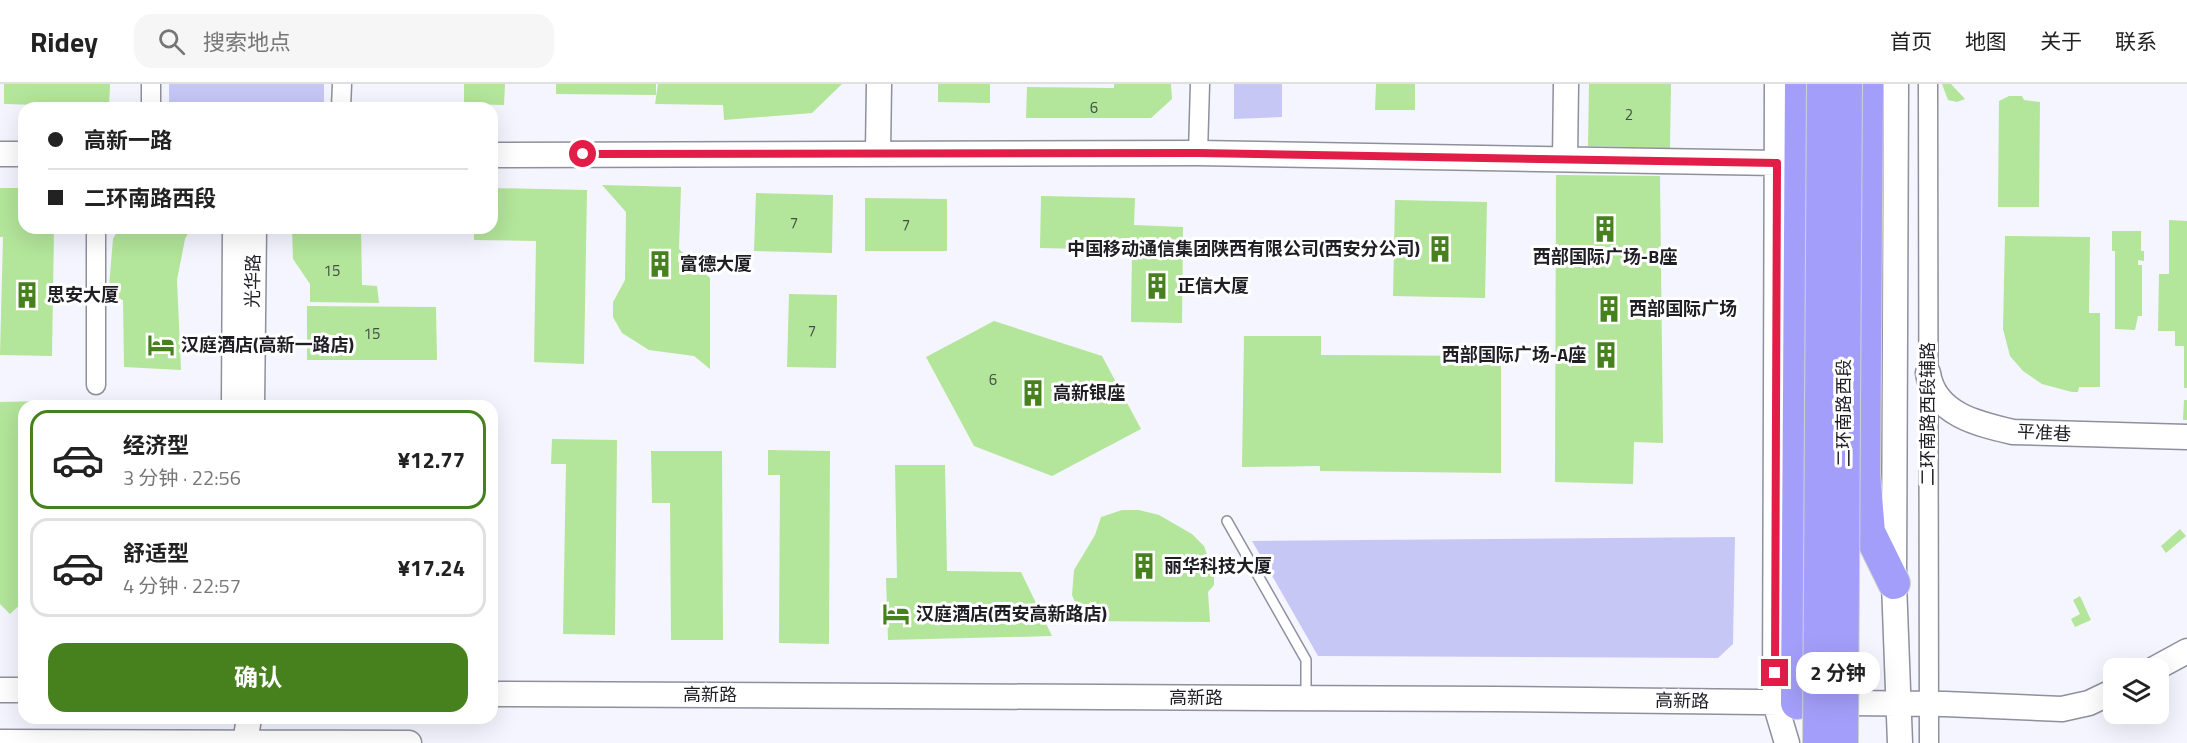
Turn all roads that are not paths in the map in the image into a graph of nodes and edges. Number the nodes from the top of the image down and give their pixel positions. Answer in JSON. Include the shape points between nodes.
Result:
{"nodes":[{"id":1,"x":151,"y":84,"type":"edge"},
{"id":2,"x":342,"y":84,"type":"edge"},
{"id":3,"x":879,"y":84,"type":"edge"},
{"id":4,"x":1200,"y":84,"type":"edge"},
{"id":5,"x":1566,"y":84,"type":"edge"},
{"id":6,"x":1777,"y":84,"type":"edge"},
{"id":7,"x":1801,"y":84,"type":"edge"},
{"id":8,"x":1823,"y":84,"type":"edge"},
{"id":9,"x":1846,"y":84,"type":"edge"},
{"id":10,"x":1867,"y":84,"type":"edge"},
{"id":11,"x":1896,"y":84,"type":"edge"},
{"id":12,"x":1928,"y":84,"type":"edge"},
{"id":13,"x":151,"y":102,"type":"edge"},
{"id":14,"x":341,"y":102,"type":"edge"},
{"id":15,"x":878,"y":152,"type":"junction"},
{"id":16,"x":1198,"y":153,"type":"junction"},
{"id":17,"x":0,"y":154,"type":"edge"},
{"id":18,"x":18,"y":154,"type":"edge"},
{"id":19,"x":498,"y":155,"type":"edge"},
{"id":20,"x":1565,"y":159,"type":"junction"},
{"id":21,"x":1777,"y":163,"type":"junction"},
{"id":22,"x":96,"y":234,"type":"edge"},
{"id":23,"x":235,"y":234,"type":"edge"},
{"id":24,"x":254,"y":234,"type":"edge"},
{"id":25,"x":1928,"y":373,"type":"junction"},
{"id":26,"x":96,"y":384,"type":"dead end"},
{"id":27,"x":234,"y":400,"type":"edge"},
{"id":28,"x":252,"y":400,"type":"edge"},
{"id":29,"x":2187,"y":437,"type":"edge"},
{"id":30,"x":1227,"y":521,"type":"dead end"},
{"id":31,"x":1894,"y":584,"type":"junction"},
{"id":32,"x":2187,"y":651,"type":"edge"},
{"id":33,"x":2169,"y":661,"type":"edge"},
{"id":34,"x":0,"y":690,"type":"edge"},
{"id":35,"x":18,"y":690,"type":"edge"},
{"id":36,"x":498,"y":694,"type":"edge"},
{"id":37,"x":2103,"y":696,"type":"edge"},
{"id":38,"x":1306,"y":698,"type":"junction"},
{"id":39,"x":1786,"y":703,"type":"junction"},
{"id":40,"x":1900,"y":705,"type":"junction"},
{"id":41,"x":1927,"y":705,"type":"junction"},
{"id":42,"x":246,"y":734,"type":"edge"},
{"id":43,"x":0,"y":742,"type":"edge"},
{"id":44,"x":409,"y":743,"type":"edge"},
{"id":45,"x":1787,"y":743,"type":"edge"},
{"id":46,"x":1819,"y":743,"type":"edge"},
{"id":47,"x":1842,"y":743,"type":"edge"},
{"id":48,"x":1900,"y":743,"type":"edge"},
{"id":49,"x":1929,"y":743,"type":"edge"}],
"edges":[{"from":1,"to":13,"type":"street"},
{"from":2,"to":14,"type":"street"},
{"from":3,"to":15,"type":"main road"},
{"from":4,"to":16,"type":"street"},
{"from":5,"to":20,"type":"main road"},
{"from":6,"to":21,"type":"main road"},
{"from":7,"to":39,"type":"highway"},
{"from":8,"to":46,"type":"highway","name":"二环南路西段","bridge":true},
{"from":9,"to":47,"type":"highway","name":"二环南路西段","bridge":true},
{"from":10,"to":31,"type":"highway","via":[[1864,474],[1869,532]]},
{"from":11,"to":31,"type":"main road"},
{"from":12,"to":25,"type":"street","name":"二环南路西段辅路"},
{"from":15,"to":16,"type":"main road"},
{"from":15,"to":19,"type":"main road"},
{"from":16,"to":20,"type":"main road"},
{"from":17,"to":18,"type":"main road"},
{"from":20,"to":21,"type":"main road"},
{"from":21,"to":39,"type":"main road"},
{"from":22,"to":26,"type":"street"},
{"from":23,"to":27,"type":"main road","name":"光华路"},
{"from":24,"to":28,"type":"main road","name":"光华路"},
{"from":25,"to":29,"type":"main road","name":"平准巷","via":[[1930,387],[1948,409],[1997,428],[2031,435]]},
{"from":25,"to":41,"type":"street","name":"二环南路西段辅路"},
{"from":30,"to":38,"type":"lane","via":[[1306,660]]},
{"from":31,"to":40,"type":"main road"},
{"from":32,"to":33,"type":"main road"},
{"from":34,"to":35,"type":"main road"},
{"from":36,"to":38,"type":"main road","name":"高新路"},
{"from":37,"to":41,"type":"main road","name":"高新路","via":[[2062,709]]},
{"from":38,"to":39,"type":"main road","name":"高新路"},
{"from":39,"to":40,"type":"main road","name":"高新路"},
{"from":39,"to":45,"type":"main road"},
{"from":40,"to":41,"type":"main road","name":"高新路"},
{"from":40,"to":48,"type":"main road"},
{"from":41,"to":49,"type":"street","name":"二环南路西段辅路"},
{"from":42,"to":43,"type":"main road"},
{"from":42,"to":44,"type":"main road"}]}
